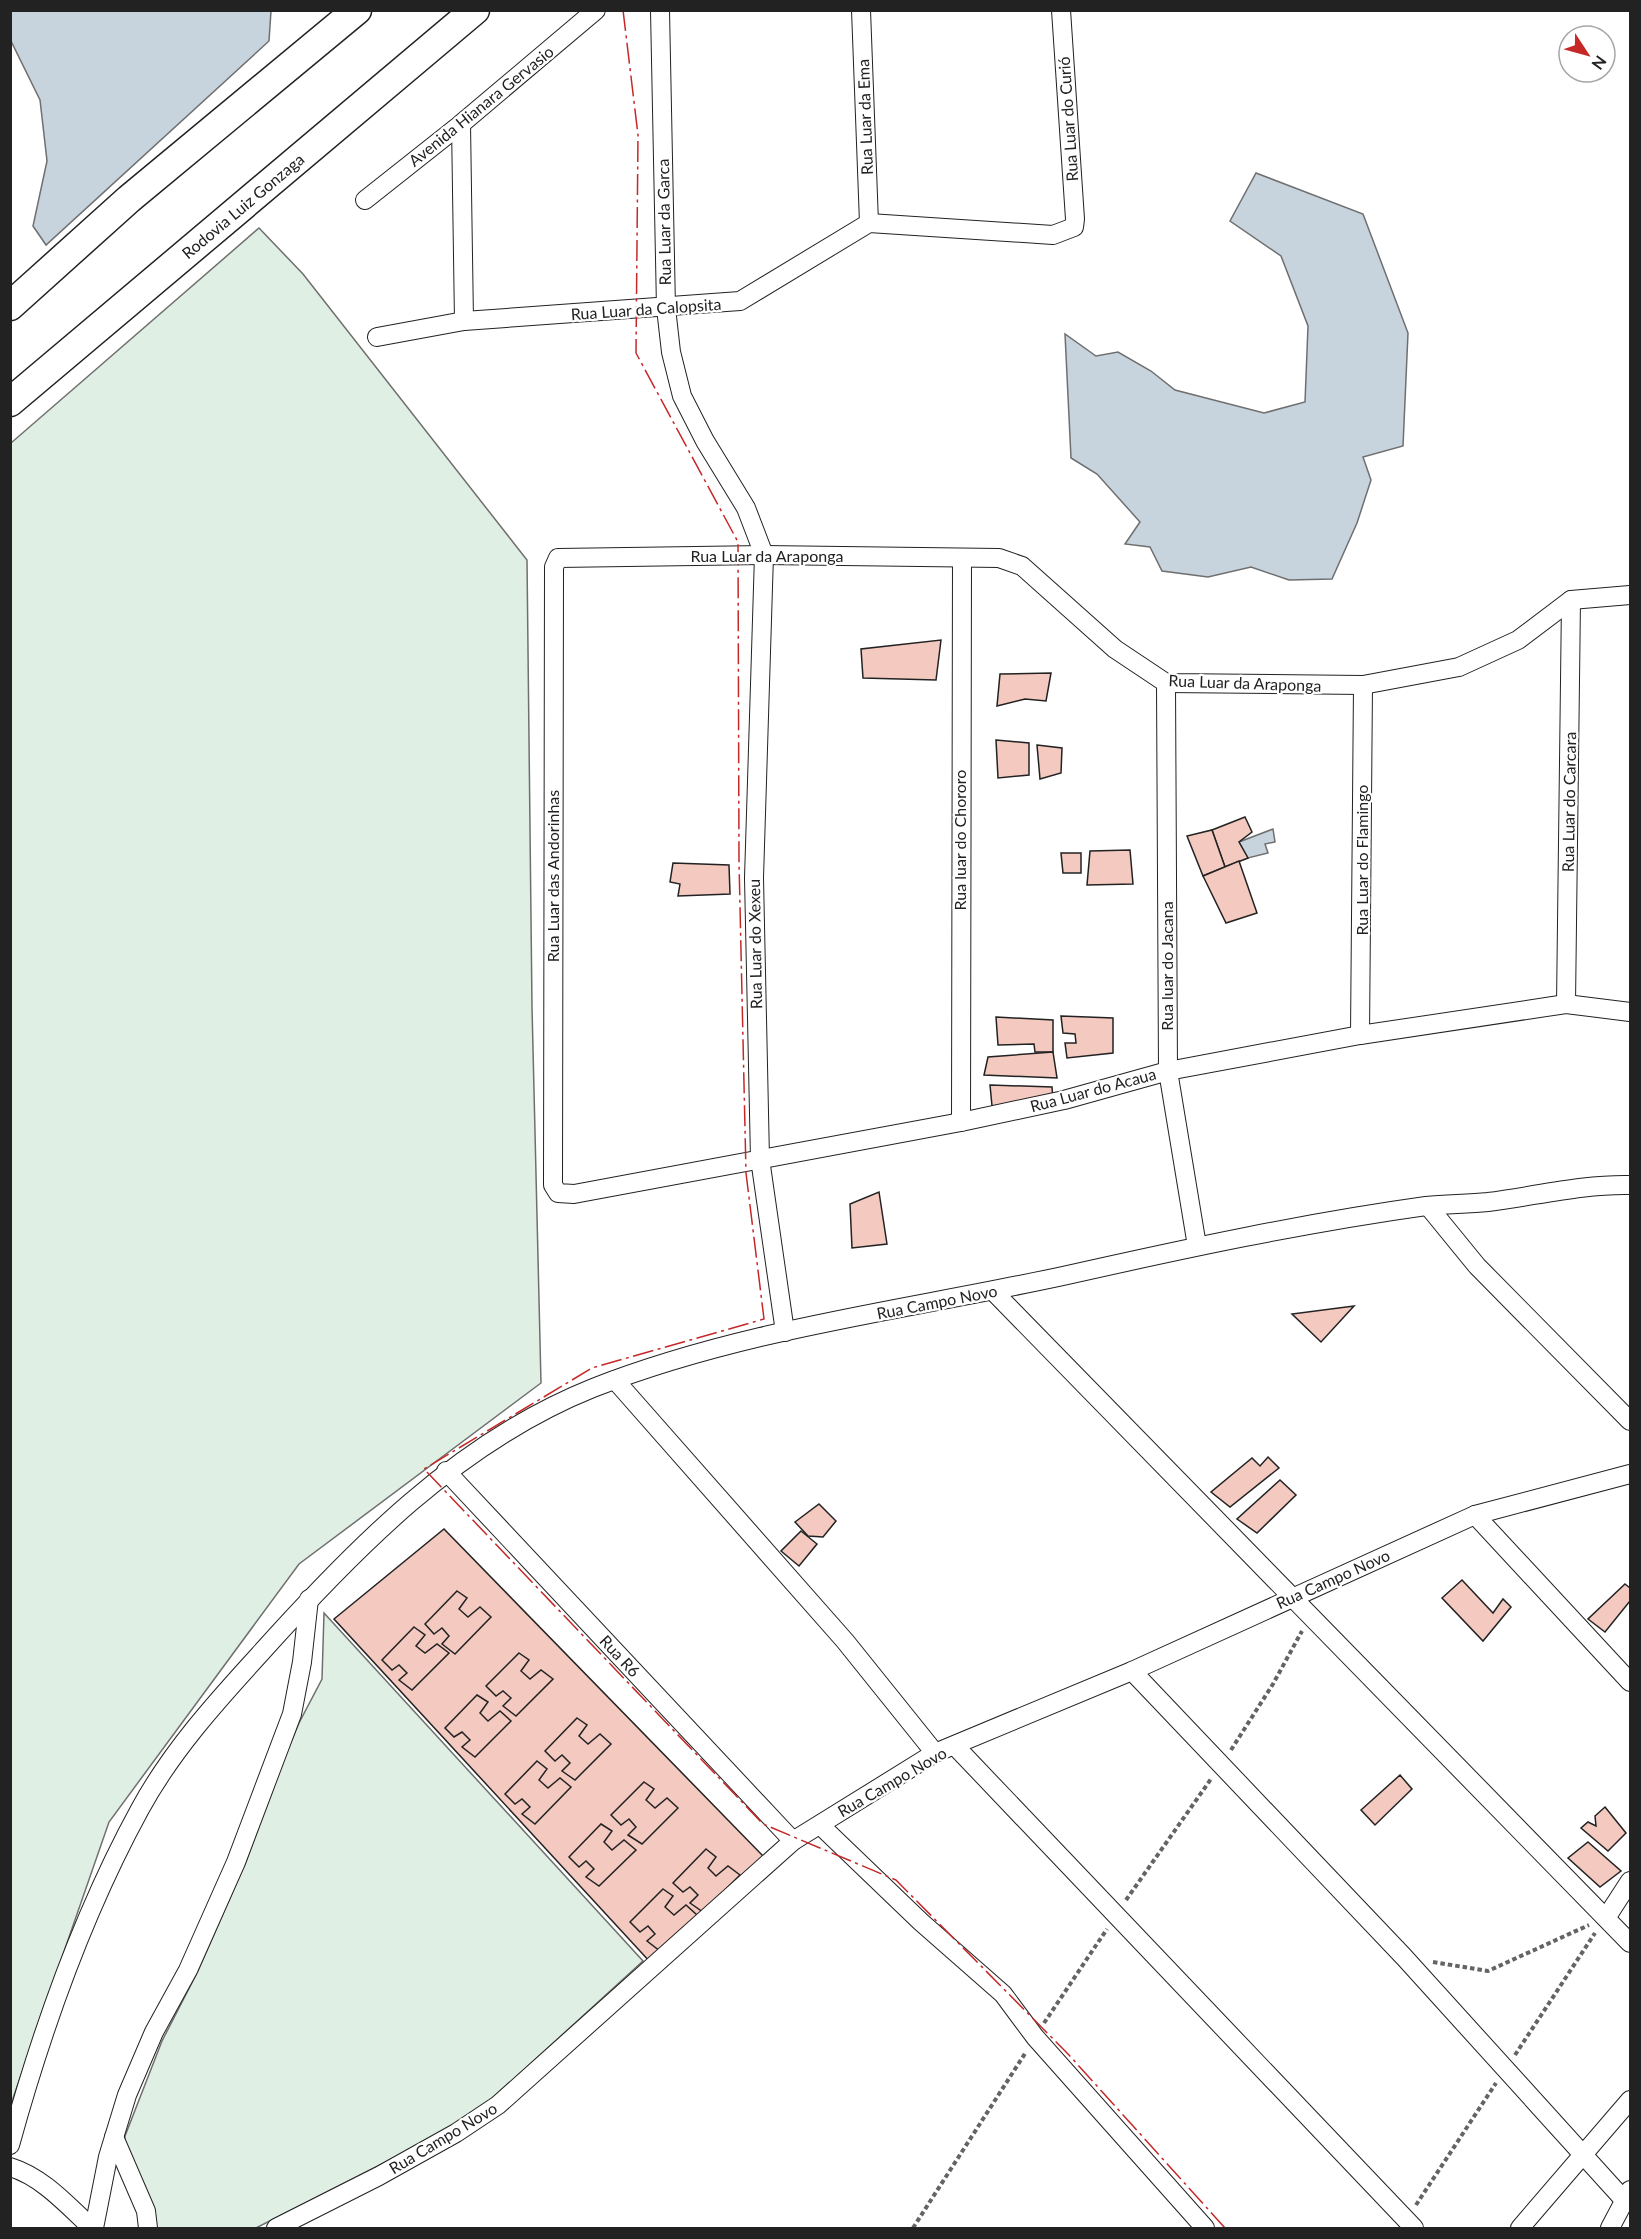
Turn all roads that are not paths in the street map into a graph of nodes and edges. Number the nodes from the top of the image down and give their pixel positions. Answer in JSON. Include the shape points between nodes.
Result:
{"nodes":[{"id":1,"x":357,"y":10,"type":"edge"},
{"id":2,"x":475,"y":10,"type":"edge"},
{"id":3,"x":596,"y":10,"type":"edge"},
{"id":4,"x":660,"y":10,"type":"edge"},
{"id":5,"x":861,"y":10,"type":"edge"},
{"id":6,"x":1061,"y":10,"type":"edge"},
{"id":7,"x":461,"y":124,"type":"junction"},
{"id":8,"x":365,"y":200,"type":"dead end"},
{"id":9,"x":869,"y":223,"type":"junction"},
{"id":10,"x":10,"y":306,"type":"edge"},
{"id":11,"x":666,"y":308,"type":"junction"},
{"id":12,"x":464,"y":321,"type":"junction"},
{"id":13,"x":377,"y":337,"type":"dead end"},
{"id":14,"x":10,"y":402,"type":"edge"},
{"id":15,"x":764,"y":555,"type":"junction"},
{"id":16,"x":558,"y":558,"type":"joint"},
{"id":17,"x":962,"y":558,"type":"junction"},
{"id":18,"x":1630,"y":596,"type":"edge"},
{"id":19,"x":1571,"y":600,"type":"junction"},
{"id":20,"x":1166,"y":684,"type":"junction"},
{"id":21,"x":1363,"y":685,"type":"junction"},
{"id":22,"x":1566,"y":1004,"type":"junction"},
{"id":23,"x":1630,"y":1012,"type":"edge"},
{"id":24,"x":1360,"y":1035,"type":"junction"},
{"id":25,"x":1168,"y":1071,"type":"junction"},
{"id":26,"x":961,"y":1122,"type":"junction"},
{"id":27,"x":760,"y":1159,"type":"junction"},
{"id":28,"x":1630,"y":1185,"type":"edge"},
{"id":29,"x":558,"y":1193,"type":"joint"},
{"id":30,"x":1428,"y":1206,"type":"junction"},
{"id":31,"x":1197,"y":1246,"type":"junction"},
{"id":32,"x":993,"y":1291,"type":"junction"},
{"id":33,"x":785,"y":1332,"type":"junction"},
{"id":34,"x":615,"y":1380,"type":"junction"},
{"id":35,"x":1630,"y":1421,"type":"edge"},
{"id":36,"x":446,"y":1471,"type":"junction"},
{"id":37,"x":1630,"y":1473,"type":"edge"},
{"id":38,"x":1475,"y":1515,"type":"junction"},
{"id":39,"x":1292,"y":1597,"type":"junction"},
{"id":40,"x":309,"y":1599,"type":"junction"},
{"id":41,"x":1132,"y":1671,"type":"junction"},
{"id":42,"x":1630,"y":1682,"type":"edge"},
{"id":43,"x":955,"y":1746,"type":"junction"},
{"id":44,"x":935,"y":1753,"type":"junction"},
{"id":45,"x":820,"y":1825,"type":"junction"},
{"id":46,"x":793,"y":1841,"type":"junction"},
{"id":47,"x":1630,"y":1881,"type":"edge"},
{"id":48,"x":1606,"y":1918,"type":"junction"},
{"id":49,"x":1630,"y":1942,"type":"edge"},
{"id":50,"x":1630,"y":2100,"type":"edge"},
{"id":51,"x":114,"y":2137,"type":"junction"},
{"id":52,"x":10,"y":2145,"type":"edge"},
{"id":53,"x":1584,"y":2155,"type":"junction"},
{"id":54,"x":10,"y":2167,"type":"edge"},
{"id":55,"x":1628,"y":2196,"type":"edge"},
{"id":56,"x":93,"y":2229,"type":"edge"},
{"id":57,"x":148,"y":2229,"type":"edge"},
{"id":58,"x":276,"y":2229,"type":"edge"},
{"id":59,"x":1206,"y":2229,"type":"edge"},
{"id":60,"x":1414,"y":2229,"type":"edge"},
{"id":61,"x":1520,"y":2229,"type":"edge"},
{"id":62,"x":1610,"y":2229,"type":"edge"}],
"edges":[{"from":1,"to":10,"type":"highway","via":[[129,199]]},
{"from":2,"to":14,"type":"highway","name":"Rodovia Luiz Gonzaga"},
{"from":3,"to":7,"type":"street","name":"Avenida Hianara Gervasio"},
{"from":4,"to":11,"type":"street","name":"Rua Luar da Garca"},
{"from":5,"to":9,"type":"street","name":"Rua Luar da Ema"},
{"from":6,"to":9,"type":"street","name":"Rua Luar do Curió","via":[[1074,227],[1053,235]]},
{"from":7,"to":8,"type":"street","name":"Avenida Hianara Gervasio"},
{"from":7,"to":12,"type":"street"},
{"from":9,"to":11,"type":"street","name":"Rua Luar da Calopsita","via":[[740,301]]},
{"from":11,"to":12,"type":"street","name":"Rua Luar da Calopsita"},
{"from":11,"to":15,"type":"street","name":"Rua Luar da Garca","via":[[682,396],[746,508]]},
{"from":12,"to":13,"type":"street","name":"Rua Luar da Calopsita"},
{"from":15,"to":16,"type":"street","name":"Rua Luar da Araponga"},
{"from":15,"to":17,"type":"street","name":"Rua Luar da Araponga"},
{"from":15,"to":27,"type":"street","name":"Rua Luar do Xexeu","via":[[754,878]]},
{"from":16,"to":29,"type":"street","name":"Rua Luar das Andorinhas","via":[[554,567],[552,1144],[553,1185]]},
{"from":17,"to":20,"type":"street","name":"Rua Luar da Araponga","via":[[999,558],[1022,566],[1115,650]]},
{"from":17,"to":26,"type":"street","name":"Rua luar do Chororo"},
{"from":18,"to":19,"type":"street"},
{"from":19,"to":21,"type":"street","name":"Rua Luar da Araponga","via":[[1518,640],[1459,668]]},
{"from":19,"to":22,"type":"street","name":"Rua Luar do Carcara"},
{"from":20,"to":21,"type":"street","name":"Rua Luar da Araponga"},
{"from":20,"to":25,"type":"street","name":"Rua luar do Jacana"},
{"from":21,"to":24,"type":"street","name":"Rua Luar do Flamingo"},
{"from":22,"to":23,"type":"street","name":"Rua Luar do Acaua"},
{"from":22,"to":24,"type":"street","name":"Rua Luar do Acaua"},
{"from":24,"to":25,"type":"street","name":"Rua Luar do Acaua"},
{"from":25,"to":26,"type":"street","name":"Rua Luar do Acaua","via":[[1064,1100]]},
{"from":25,"to":31,"type":"street","name":"Rua luar do Jacana"},
{"from":26,"to":27,"type":"street","name":"Rua Luar do Acaua"},
{"from":27,"to":29,"type":"street","name":"Rua Luar do Acaua","via":[[574,1194]]},
{"from":27,"to":33,"type":"street","name":"Rua Luar do Xexeu"},
{"from":28,"to":30,"type":"street","name":"Rua Campo Novo","via":[[1598,1185],[1488,1202]]},
{"from":30,"to":31,"type":"street","name":"Rua Campo Novo"},
{"from":30,"to":35,"type":"street","via":[[1484,1274]]},
{"from":31,"to":32,"type":"street","name":"Rua Campo Novo"},
{"from":32,"to":33,"type":"street","name":"Rua Campo Novo"},
{"from":32,"to":39,"type":"street"},
{"from":33,"to":34,"type":"street","name":"Rua Campo Novo"},
{"from":34,"to":36,"type":"street","name":"Rua Campo Novo","via":[[587,1390],[513,1429]]},
{"from":34,"to":44,"type":"street","via":[[845,1641]]},
{"from":36,"to":40,"type":"street","name":"Rua Campo Novo"},
{"from":36,"to":46,"type":"street","name":"Rua R6"},
{"from":37,"to":38,"type":"street","name":"Rua Campo Novo"},
{"from":38,"to":39,"type":"street","name":"Rua Campo Novo"},
{"from":38,"to":42,"type":"street"},
{"from":39,"to":41,"type":"street","name":"Rua Campo Novo"},
{"from":39,"to":48,"type":"street"},
{"from":40,"to":51,"type":"street","via":[[292,1714],[236,1862],[188,1970],[154,2032]]},
{"from":40,"to":52,"type":"street","name":"Rua Campo Novo","via":[[200,1721],[141,1806],[92,1909],[57,1996]]},
{"from":41,"to":43,"type":"street","name":"Rua Campo Novo"},
{"from":41,"to":53,"type":"street","via":[[1404,1957]]},
{"from":43,"to":44,"type":"street","name":"Rua Campo Novo"},
{"from":43,"to":60,"type":"street"},
{"from":44,"to":45,"type":"street","name":"Rua Campo Novo"},
{"from":45,"to":46,"type":"street","name":"Rua Campo Novo"},
{"from":45,"to":59,"type":"street","via":[[921,1922],[1004,1994],[1035,2037]]},
{"from":46,"to":58,"type":"street","name":"Rua Campo Novo","via":[[498,2105],[456,2133]]},
{"from":47,"to":48,"type":"street"},
{"from":48,"to":49,"type":"street"},
{"from":50,"to":53,"type":"street"},
{"from":51,"to":56,"type":"street"},
{"from":51,"to":57,"type":"street","via":[[146,2211]]},
{"from":53,"to":55,"type":"street"},
{"from":53,"to":61,"type":"street"},
{"from":54,"to":56,"type":"street","via":[[23,2170]]},
{"from":55,"to":62,"type":"street"}]}
